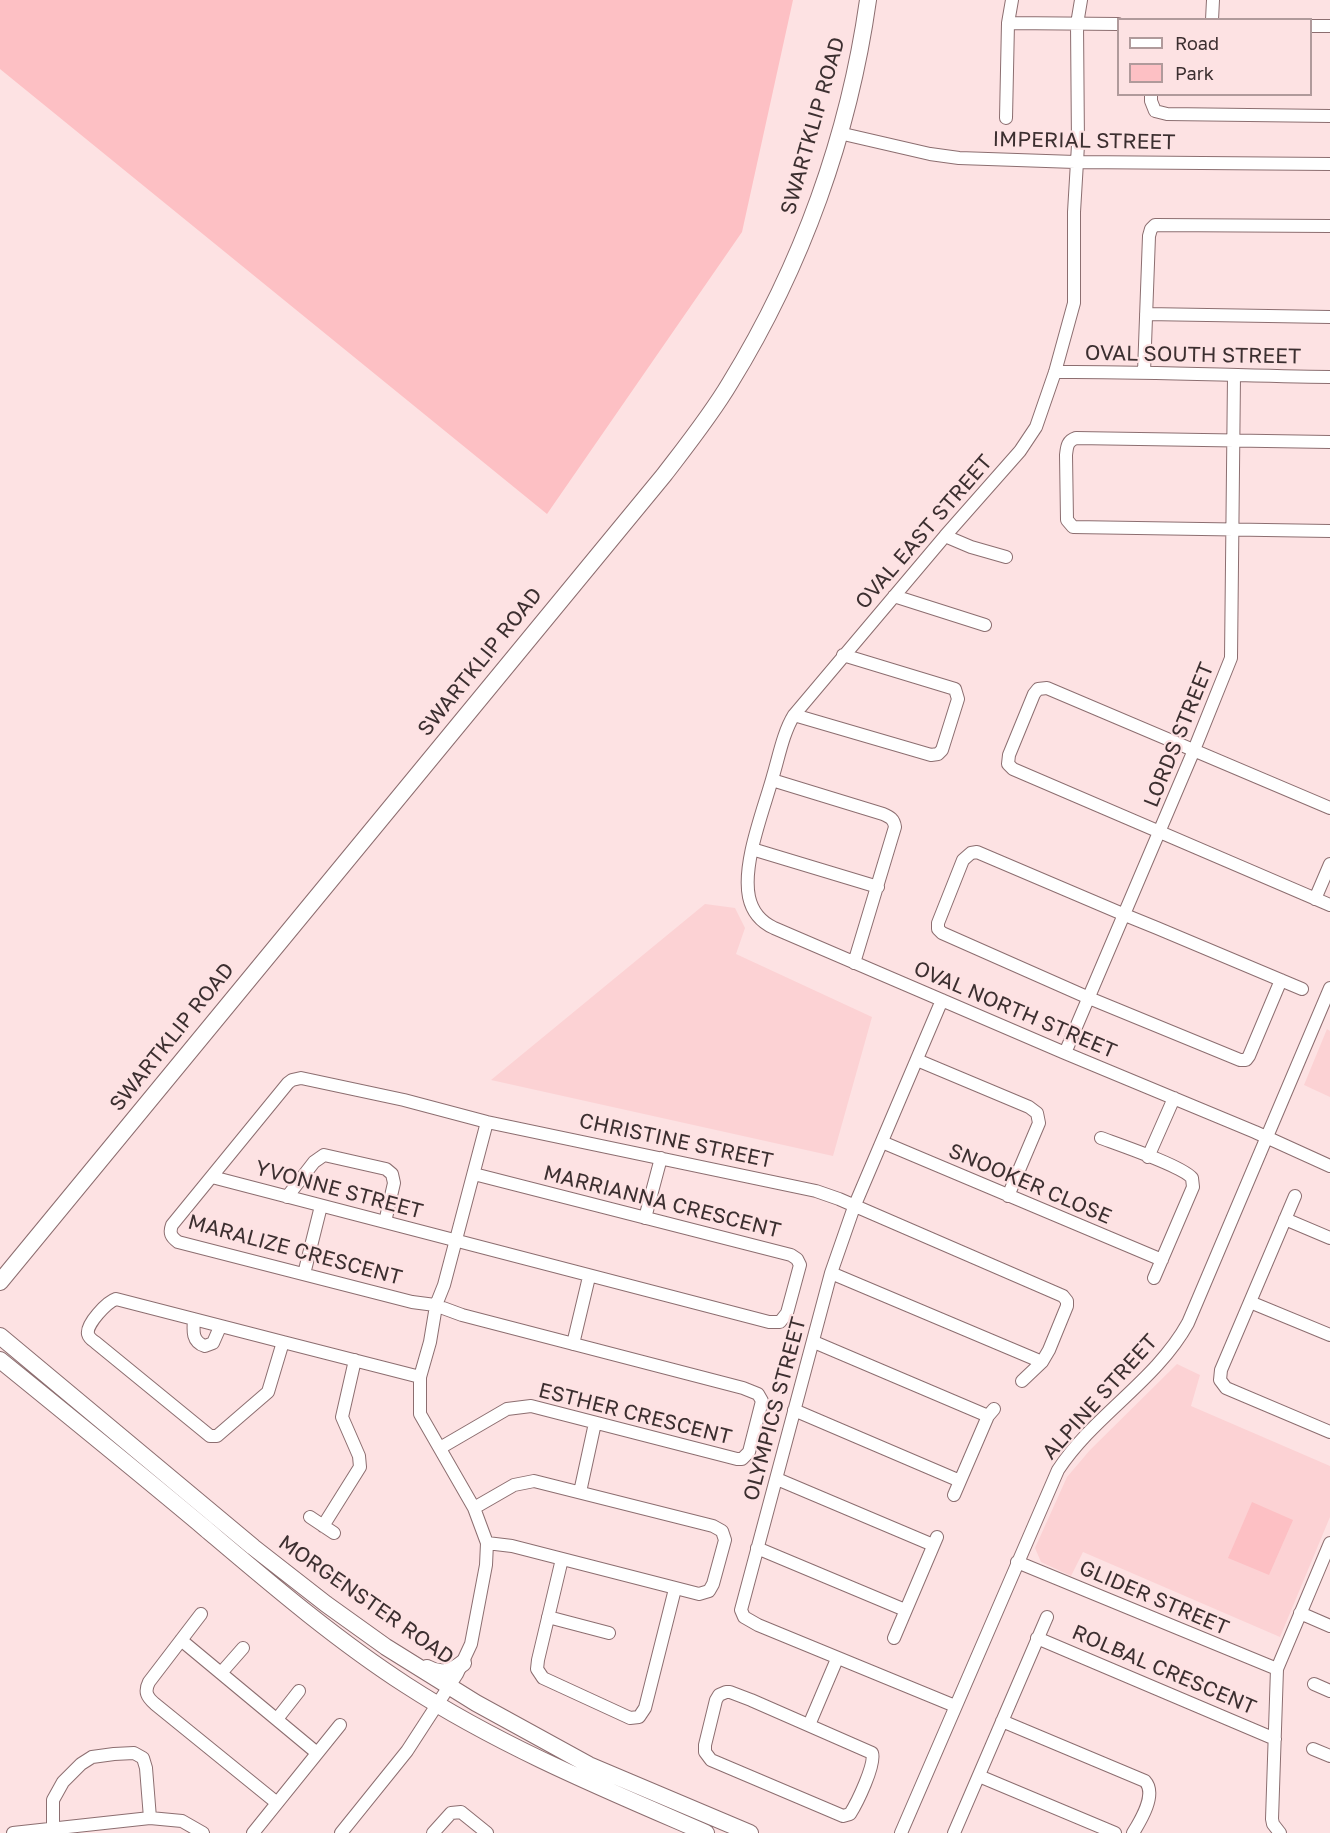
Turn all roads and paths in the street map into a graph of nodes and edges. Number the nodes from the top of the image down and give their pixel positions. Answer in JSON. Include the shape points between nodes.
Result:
{"nodes":[{"id":1,"x":868,"y":0,"type":"edge"},
{"id":2,"x":1012,"y":0,"type":"edge"},
{"id":3,"x":1081,"y":0,"type":"edge"},
{"id":4,"x":1213,"y":0,"type":"edge"},
{"id":5,"x":1212,"y":18,"type":"edge"},
{"id":6,"x":1008,"y":23,"type":"junction"},
{"id":7,"x":1077,"y":24,"type":"junction"},
{"id":8,"x":1117,"y":24,"type":"edge"},
{"id":9,"x":1312,"y":26,"type":"edge"},
{"id":10,"x":1330,"y":26,"type":"edge"},
{"id":11,"x":1151,"y":96,"type":"edge"},
{"id":12,"x":1330,"y":116,"type":"edge"},
{"id":13,"x":1006,"y":118,"type":"dead end"},
{"id":14,"x":839,"y":133,"type":"junction"},
{"id":15,"x":1075,"y":162,"type":"junction"},
{"id":16,"x":1330,"y":165,"type":"edge"},
{"id":17,"x":1330,"y":226,"type":"edge"},
{"id":18,"x":1146,"y":314,"type":"junction"},
{"id":19,"x":1330,"y":317,"type":"edge"},
{"id":20,"x":1055,"y":372,"type":"junction"},
{"id":21,"x":1144,"y":372,"type":"junction"},
{"id":22,"x":1234,"y":376,"type":"junction"},
{"id":23,"x":1330,"y":377,"type":"edge"},
{"id":24,"x":1234,"y":441,"type":"junction"},
{"id":25,"x":1330,"y":442,"type":"edge"},
{"id":26,"x":1232,"y":530,"type":"junction"},
{"id":27,"x":1330,"y":531,"type":"edge"},
{"id":28,"x":945,"y":536,"type":"junction"},
{"id":29,"x":1006,"y":557,"type":"dead end"},
{"id":30,"x":894,"y":596,"type":"junction"},
{"id":31,"x":985,"y":624,"type":"dead end"},
{"id":32,"x":843,"y":655,"type":"junction"},
{"id":33,"x":794,"y":715,"type":"junction"},
{"id":34,"x":1194,"y":750,"type":"junction"},
{"id":35,"x":772,"y":780,"type":"junction"},
{"id":36,"x":1330,"y":808,"type":"edge"},
{"id":37,"x":1160,"y":832,"type":"junction"},
{"id":38,"x":752,"y":849,"type":"junction"},
{"id":39,"x":1330,"y":864,"type":"edge"},
{"id":40,"x":878,"y":887,"type":"junction"},
{"id":41,"x":1315,"y":899,"type":"junction"},
{"id":42,"x":1330,"y":905,"type":"edge"},
{"id":43,"x":753,"y":909,"type":"joint"},
{"id":44,"x":1125,"y":915,"type":"junction"},
{"id":45,"x":854,"y":963,"type":"junction"},
{"id":46,"x":1281,"y":980,"type":"junction"},
{"id":47,"x":1330,"y":988,"type":"edge"},
{"id":48,"x":1302,"y":989,"type":"dead end"},
{"id":49,"x":1089,"y":998,"type":"junction"},
{"id":50,"x":942,"y":1000,"type":"junction"},
{"id":51,"x":1065,"y":1053,"type":"junction"},
{"id":52,"x":917,"y":1060,"type":"junction"},
{"id":53,"x":1174,"y":1098,"type":"junction"},
{"id":54,"x":487,"y":1122,"type":"junction"},
{"id":55,"x":1101,"y":1138,"type":"dead end"},
{"id":56,"x":1268,"y":1138,"type":"junction"},
{"id":57,"x":882,"y":1142,"type":"junction"},
{"id":58,"x":1148,"y":1157,"type":"junction"},
{"id":59,"x":661,"y":1158,"type":"junction"},
{"id":60,"x":1330,"y":1166,"type":"edge"},
{"id":61,"x":474,"y":1174,"type":"junction"},
{"id":62,"x":212,"y":1177,"type":"junction"},
{"id":63,"x":1008,"y":1196,"type":"junction"},
{"id":64,"x":1295,"y":1196,"type":"dead end"},
{"id":65,"x":287,"y":1197,"type":"junction"},
{"id":66,"x":321,"y":1206,"type":"junction"},
{"id":67,"x":854,"y":1207,"type":"junction"},
{"id":68,"x":645,"y":1218,"type":"junction"},
{"id":69,"x":1285,"y":1219,"type":"junction"},
{"id":70,"x":385,"y":1222,"type":"junction"},
{"id":71,"x":1330,"y":1238,"type":"edge"},
{"id":72,"x":456,"y":1242,"type":"junction"},
{"id":73,"x":1162,"y":1260,"type":"junction"},
{"id":74,"x":831,"y":1273,"type":"junction"},
{"id":75,"x":304,"y":1274,"type":"junction"},
{"id":76,"x":590,"y":1277,"type":"junction"},
{"id":77,"x":1154,"y":1278,"type":"dead end"},
{"id":78,"x":0,"y":1282,"type":"edge"},
{"id":79,"x":1250,"y":1302,"type":"junction"},
{"id":80,"x":438,"y":1309,"type":"junction"},
{"id":81,"x":194,"y":1319,"type":"junction"},
{"id":82,"x":220,"y":1327,"type":"junction"},
{"id":83,"x":1330,"y":1335,"type":"edge"},
{"id":84,"x":0,"y":1336,"type":"edge"},
{"id":85,"x":283,"y":1342,"type":"junction"},
{"id":86,"x":814,"y":1342,"type":"junction"},
{"id":87,"x":573,"y":1344,"type":"junction"},
{"id":88,"x":0,"y":1360,"type":"edge"},
{"id":89,"x":355,"y":1360,"type":"junction"},
{"id":90,"x":1042,"y":1362,"type":"junction"},
{"id":91,"x":420,"y":1377,"type":"junction"},
{"id":92,"x":1022,"y":1381,"type":"dead end"},
{"id":93,"x":794,"y":1410,"type":"junction"},
{"id":94,"x":595,"y":1423,"type":"junction"},
{"id":95,"x":1330,"y":1432,"type":"edge"},
{"id":96,"x":440,"y":1448,"type":"junction"},
{"id":97,"x":777,"y":1479,"type":"junction"},
{"id":98,"x":960,"y":1481,"type":"junction"},
{"id":99,"x":580,"y":1492,"type":"junction"},
{"id":100,"x":954,"y":1495,"type":"dead end"},
{"id":101,"x":474,"y":1508,"type":"junction"},
{"id":102,"x":310,"y":1516,"type":"dead end"},
{"id":103,"x":323,"y":1526,"type":"junction"},
{"id":104,"x":334,"y":1533,"type":"dead end"},
{"id":105,"x":487,"y":1543,"type":"junction"},
{"id":106,"x":1330,"y":1543,"type":"edge"},
{"id":107,"x":758,"y":1548,"type":"junction"},
{"id":108,"x":562,"y":1559,"type":"junction"},
{"id":109,"x":1017,"y":1562,"type":"junction"},
{"id":110,"x":675,"y":1589,"type":"junction"},
{"id":111,"x":905,"y":1610,"type":"junction"},
{"id":112,"x":1300,"y":1613,"type":"junction"},
{"id":113,"x":201,"y":1614,"type":"dead end"},
{"id":114,"x":548,"y":1617,"type":"junction"},
{"id":115,"x":1047,"y":1617,"type":"dead end"},
{"id":116,"x":1330,"y":1626,"type":"edge"},
{"id":117,"x":609,"y":1633,"type":"dead end"},
{"id":118,"x":894,"y":1638,"type":"dead end"},
{"id":119,"x":1037,"y":1638,"type":"junction"},
{"id":120,"x":181,"y":1640,"type":"junction"},
{"id":121,"x":243,"y":1648,"type":"dead end"},
{"id":122,"x":399,"y":1656,"type":"junction"},
{"id":123,"x":837,"y":1659,"type":"junction"},
{"id":124,"x":463,"y":1663,"type":"junction"},
{"id":125,"x":1276,"y":1669,"type":"junction"},
{"id":126,"x":221,"y":1673,"type":"junction"},
{"id":127,"x":1314,"y":1684,"type":"dead end"},
{"id":128,"x":450,"y":1687,"type":"junction"},
{"id":129,"x":299,"y":1691,"type":"dead end"},
{"id":130,"x":1330,"y":1691,"type":"edge"},
{"id":131,"x":438,"y":1705,"type":"junction"},
{"id":132,"x":956,"y":1706,"type":"junction"},
{"id":133,"x":276,"y":1719,"type":"junction"},
{"id":134,"x":1002,"y":1720,"type":"junction"},
{"id":135,"x":340,"y":1725,"type":"dead end"},
{"id":136,"x":809,"y":1725,"type":"junction"},
{"id":137,"x":1275,"y":1739,"type":"junction"},
{"id":138,"x":1313,"y":1749,"type":"dead end"},
{"id":139,"x":316,"y":1753,"type":"junction"},
{"id":140,"x":1330,"y":1756,"type":"edge"},
{"id":141,"x":979,"y":1776,"type":"junction"},
{"id":142,"x":277,"y":1803,"type":"junction"},
{"id":143,"x":150,"y":1818,"type":"junction"},
{"id":144,"x":53,"y":1831,"type":"edge"},
{"id":145,"x":14,"y":1833,"type":"edge"},
{"id":146,"x":203,"y":1833,"type":"edge"},
{"id":147,"x":252,"y":1833,"type":"edge"},
{"id":148,"x":341,"y":1833,"type":"edge"},
{"id":149,"x":433,"y":1833,"type":"edge"},
{"id":150,"x":487,"y":1833,"type":"edge"},
{"id":151,"x":706,"y":1833,"type":"edge"},
{"id":152,"x":750,"y":1833,"type":"edge"},
{"id":153,"x":901,"y":1833,"type":"edge"},
{"id":154,"x":954,"y":1833,"type":"edge"},
{"id":155,"x":1115,"y":1833,"type":"edge"},
{"id":156,"x":1133,"y":1833,"type":"edge"},
{"id":157,"x":1280,"y":1833,"type":"edge"}],
"edges":[{"from":1,"to":14,"type":"main road","name":"SWARTKLIP ROAD"},
{"from":2,"to":6,"type":"street"},
{"from":3,"to":7,"type":"street","name":"OVAL EAST STREET"},
{"from":4,"to":5,"type":"street"},
{"from":6,"to":7,"type":"street"},
{"from":6,"to":13,"type":"street"},
{"from":7,"to":8,"type":"street"},
{"from":7,"to":15,"type":"street","name":"OVAL EAST STREET"},
{"from":9,"to":10,"type":"street"},
{"from":11,"to":12,"type":"street","via":[[1155,111],[1167,114]]},
{"from":14,"to":15,"type":"street","name":"IMPERIAL STREET","via":[[944,156]]},
{"from":14,"to":78,"type":"main road","name":"SWARTKLIP ROAD","via":[[811,223],[774,304],[729,385],[682,452]]},
{"from":15,"to":16,"type":"street","name":"IMPERIAL STREET"},
{"from":15,"to":20,"type":"street","name":"OVAL EAST STREET","via":[[1074,303]]},
{"from":17,"to":18,"type":"street","via":[[1158,224],[1149,236]]},
{"from":18,"to":19,"type":"street"},
{"from":18,"to":21,"type":"street"},
{"from":20,"to":21,"type":"street","name":"OVAL SOUTH STREET"},
{"from":20,"to":28,"type":"street","name":"OVAL EAST STREET","via":[[1033,435]]},
{"from":21,"to":22,"type":"street","name":"OVAL SOUTH STREET"},
{"from":22,"to":23,"type":"street","name":"OVAL SOUTH STREET"},
{"from":22,"to":24,"type":"street","name":"LORDS STREET"},
{"from":24,"to":25,"type":"street"},
{"from":24,"to":26,"type":"street","name":"LORDS STREET"},
{"from":24,"to":26,"type":"street","via":[[1076,438],[1068,445],[1066,455],[1066,520],[1071,526]]},
{"from":26,"to":27,"type":"street"},
{"from":26,"to":34,"type":"street","name":"LORDS STREET","via":[[1231,658]]},
{"from":28,"to":29,"type":"street"},
{"from":28,"to":30,"type":"street","name":"OVAL EAST STREET"},
{"from":30,"to":31,"type":"street"},
{"from":30,"to":32,"type":"street","name":"OVAL EAST STREET"},
{"from":32,"to":33,"type":"street","name":"OVAL EAST STREET"},
{"from":32,"to":33,"type":"street","via":[[955,689],[958,699],[942,750],[931,755]]},
{"from":33,"to":35,"type":"street","name":"OVAL EAST STREET"},
{"from":34,"to":36,"type":"street"},
{"from":34,"to":37,"type":"street","name":"LORDS STREET"},
{"from":34,"to":37,"type":"street","via":[[1047,688],[1034,694],[1008,764]]},
{"from":35,"to":38,"type":"street","name":"OVAL EAST STREET"},
{"from":35,"to":40,"type":"street","via":[[892,818],[896,827]]},
{"from":37,"to":41,"type":"street"},
{"from":37,"to":44,"type":"street","name":"LORDS STREET"},
{"from":38,"to":40,"type":"street"},
{"from":38,"to":43,"type":"street","name":"OVAL EAST STREET","via":[[748,894]]},
{"from":39,"to":41,"type":"street"},
{"from":40,"to":45,"type":"street"},
{"from":41,"to":42,"type":"street"},
{"from":43,"to":45,"type":"street","name":"OVAL NORTH STREET","via":[[769,926]]},
{"from":44,"to":46,"type":"street"},
{"from":44,"to":49,"type":"street","name":"LORDS STREET"},
{"from":44,"to":49,"type":"street","via":[[977,852],[963,860],[938,923],[940,931]]},
{"from":45,"to":50,"type":"street","name":"OVAL NORTH STREET"},
{"from":46,"to":48,"type":"street"},
{"from":46,"to":49,"type":"street","via":[[1249,1056],[1243,1061]]},
{"from":47,"to":56,"type":"street","name":"ALPINE STREET"},
{"from":49,"to":51,"type":"street","name":"LORDS STREET"},
{"from":50,"to":51,"type":"street","name":"OVAL NORTH STREET"},
{"from":50,"to":52,"type":"street","name":"OLYMPICS STREET"},
{"from":51,"to":53,"type":"street","name":"OVAL NORTH STREET"},
{"from":52,"to":57,"type":"street","name":"OLYMPICS STREET"},
{"from":52,"to":63,"type":"street","via":[[1038,1113],[1039,1123]]},
{"from":53,"to":56,"type":"street","name":"OVAL NORTH STREET"},
{"from":53,"to":58,"type":"street"},
{"from":54,"to":59,"type":"street","name":"CHRISTINE STREET"},
{"from":54,"to":61,"type":"street"},
{"from":54,"to":62,"type":"street","name":"MARALIZE CRESCENT","via":[[297,1078],[288,1083]]},
{"from":55,"to":58,"type":"street"},
{"from":56,"to":60,"type":"street","name":"OVAL NORTH STREET"},
{"from":56,"to":109,"type":"street","name":"ALPINE STREET","via":[[1183,1333],[1163,1359],[1063,1462]]},
{"from":57,"to":63,"type":"street","name":"SNOOKER CLOSE"},
{"from":57,"to":67,"type":"street","name":"OLYMPICS STREET"},
{"from":58,"to":73,"type":"street","via":[[1186,1173],[1194,1182]]},
{"from":59,"to":67,"type":"street","name":"CHRISTINE STREET","via":[[816,1191]]},
{"from":59,"to":68,"type":"street"},
{"from":61,"to":68,"type":"street","name":"MARRIANNA CRESCENT"},
{"from":61,"to":72,"type":"street"},
{"from":62,"to":65,"type":"street","name":"YVONNE STREET"},
{"from":62,"to":75,"type":"street","name":"MARALIZE CRESCENT","via":[[172,1225],[170,1232],[175,1239]]},
{"from":63,"to":73,"type":"street","name":"SNOOKER CLOSE"},
{"from":64,"to":69,"type":"street"},
{"from":65,"to":66,"type":"street","name":"YVONNE STREET"},
{"from":65,"to":70,"type":"street","via":[[324,1155],[386,1170],[392,1174],[394,1183]]},
{"from":66,"to":70,"type":"street","name":"YVONNE STREET"},
{"from":66,"to":75,"type":"street"},
{"from":67,"to":74,"type":"street","name":"OLYMPICS STREET"},
{"from":67,"to":90,"type":"street","name":"CHRISTINE STREET","via":[[1063,1296],[1067,1306]]},
{"from":68,"to":76,"type":"street","name":"MARRIANNA CRESCENT","via":[[795,1257],[799,1268],[784,1319],[769,1322]]},
{"from":69,"to":71,"type":"street"},
{"from":69,"to":79,"type":"street"},
{"from":70,"to":72,"type":"street","name":"YVONNE STREET"},
{"from":72,"to":76,"type":"street","name":"MARRIANNA CRESCENT"},
{"from":72,"to":80,"type":"street"},
{"from":73,"to":77,"type":"street"},
{"from":74,"to":86,"type":"street","name":"OLYMPICS STREET"},
{"from":74,"to":90,"type":"street"},
{"from":75,"to":80,"type":"street","name":"MARALIZE CRESCENT"},
{"from":76,"to":87,"type":"street"},
{"from":79,"to":83,"type":"street"},
{"from":79,"to":95,"type":"street","via":[[1221,1370],[1222,1384]]},
{"from":80,"to":87,"type":"street","name":"ESTHER CRESCENT"},
{"from":80,"to":91,"type":"street"},
{"from":81,"to":82,"type":"street"},
{"from":81,"to":82,"type":"street","via":[[194,1337],[206,1346],[213,1342]]},
{"from":81,"to":85,"type":"street","via":[[116,1299],[106,1304],[88,1331],[94,1342],[210,1436],[217,1436],[268,1392]]},
{"from":82,"to":85,"type":"street"},
{"from":84,"to":122,"type":"main road","name":"MORGENSTER ROAD","via":[[253,1547]]},
{"from":85,"to":89,"type":"street"},
{"from":86,"to":93,"type":"street","name":"OLYMPICS STREET"},
{"from":86,"to":98,"type":"street","via":[[991,1413]]},
{"from":87,"to":94,"type":"street","name":"ESTHER CRESCENT","via":[[743,1388],[758,1394],[762,1401],[749,1452],[737,1460]]},
{"from":88,"to":131,"type":"main road","name":"MORGENSTER ROAD","via":[[317,1621]]},
{"from":89,"to":91,"type":"street"},
{"from":89,"to":103,"type":"street","via":[[342,1417],[360,1467]]},
{"from":90,"to":92,"type":"street"},
{"from":91,"to":96,"type":"street","via":[[420,1414]]},
{"from":93,"to":97,"type":"street","name":"OLYMPICS STREET"},
{"from":93,"to":98,"type":"street"},
{"from":94,"to":96,"type":"street","name":"ESTHER CRESCENT","via":[[517,1406]]},
{"from":94,"to":99,"type":"street"},
{"from":96,"to":101,"type":"street"},
{"from":97,"to":107,"type":"street","name":"OLYMPICS STREET"},
{"from":97,"to":111,"type":"street","via":[[935,1541]]},
{"from":98,"to":100,"type":"street"},
{"from":99,"to":101,"type":"street","via":[[528,1481]]},
{"from":99,"to":110,"type":"street","via":[[722,1531],[725,1542],[711,1589],[699,1594]]},
{"from":101,"to":105,"type":"street"},
{"from":102,"to":103,"type":"street"},
{"from":103,"to":104,"type":"street"},
{"from":105,"to":108,"type":"street"},
{"from":105,"to":124,"type":"street","via":[[473,1635]]},
{"from":106,"to":112,"type":"street"},
{"from":107,"to":111,"type":"street"},
{"from":107,"to":123,"type":"street","name":"OLYMPICS STREET","via":[[742,1603],[744,1617]]},
{"from":108,"to":110,"type":"street"},
{"from":108,"to":114,"type":"street"},
{"from":109,"to":125,"type":"street","name":"GLIDER STREET"},
{"from":109,"to":132,"type":"street","name":"ALPINE STREET"},
{"from":110,"to":114,"type":"street","via":[[645,1708],[642,1715],[634,1718],[539,1673],[537,1664]]},
{"from":111,"to":118,"type":"street"},
{"from":112,"to":116,"type":"street"},
{"from":112,"to":125,"type":"street"},
{"from":113,"to":120,"type":"street"},
{"from":114,"to":117,"type":"street"},
{"from":115,"to":119,"type":"street","name":"ROLBAL CRESCENT"},
{"from":119,"to":134,"type":"street","name":"ROLBAL CRESCENT"},
{"from":119,"to":137,"type":"street","name":"ROLBAL CRESCENT"},
{"from":120,"to":126,"type":"street"},
{"from":120,"to":142,"type":"street","via":[[149,1682],[147,1694]]},
{"from":121,"to":126,"type":"street"},
{"from":122,"to":124,"type":"main road","via":[[440,1672],[450,1672]]},
{"from":122,"to":128,"type":"main road","name":"MORGENSTER ROAD"},
{"from":123,"to":132,"type":"street","name":"OLYMPICS STREET"},
{"from":123,"to":136,"type":"street"},
{"from":124,"to":128,"type":"street"},
{"from":125,"to":137,"type":"street"},
{"from":126,"to":133,"type":"street"},
{"from":127,"to":130,"type":"street"},
{"from":128,"to":131,"type":"street"},
{"from":128,"to":152,"type":"main road","name":"MORGENSTER ROAD","via":[[589,1765]]},
{"from":129,"to":133,"type":"street"},
{"from":131,"to":148,"type":"street","via":[[407,1751]]},
{"from":131,"to":151,"type":"main road","name":"MORGENSTER ROAD","via":[[572,1776]]},
{"from":132,"to":153,"type":"street","name":"ALPINE STREET"},
{"from":133,"to":139,"type":"street"},
{"from":134,"to":141,"type":"street","name":"ROLBAL CRESCENT"},
{"from":134,"to":156,"type":"street","via":[[1145,1781],[1151,1794]]},
{"from":135,"to":139,"type":"street"},
{"from":136,"to":136,"type":"street","via":[[726,1692],[716,1700],[705,1752],[711,1760],[848,1816],[871,1769],[873,1755]]},
{"from":137,"to":157,"type":"street","via":[[1272,1819]]},
{"from":138,"to":140,"type":"street"},
{"from":139,"to":142,"type":"street"},
{"from":141,"to":154,"type":"street","name":"ROLBAL CRESCENT"},
{"from":141,"to":155,"type":"street"},
{"from":142,"to":147,"type":"street"},
{"from":143,"to":144,"type":"street"},
{"from":143,"to":144,"type":"street","via":[[143,1758],[134,1753],[100,1755],[81,1764],[57,1791],[53,1800]]},
{"from":143,"to":146,"type":"street","via":[[182,1821]]},
{"from":144,"to":145,"type":"street"},
{"from":149,"to":150,"type":"street","via":[[451,1813],[461,1812]]}]}
